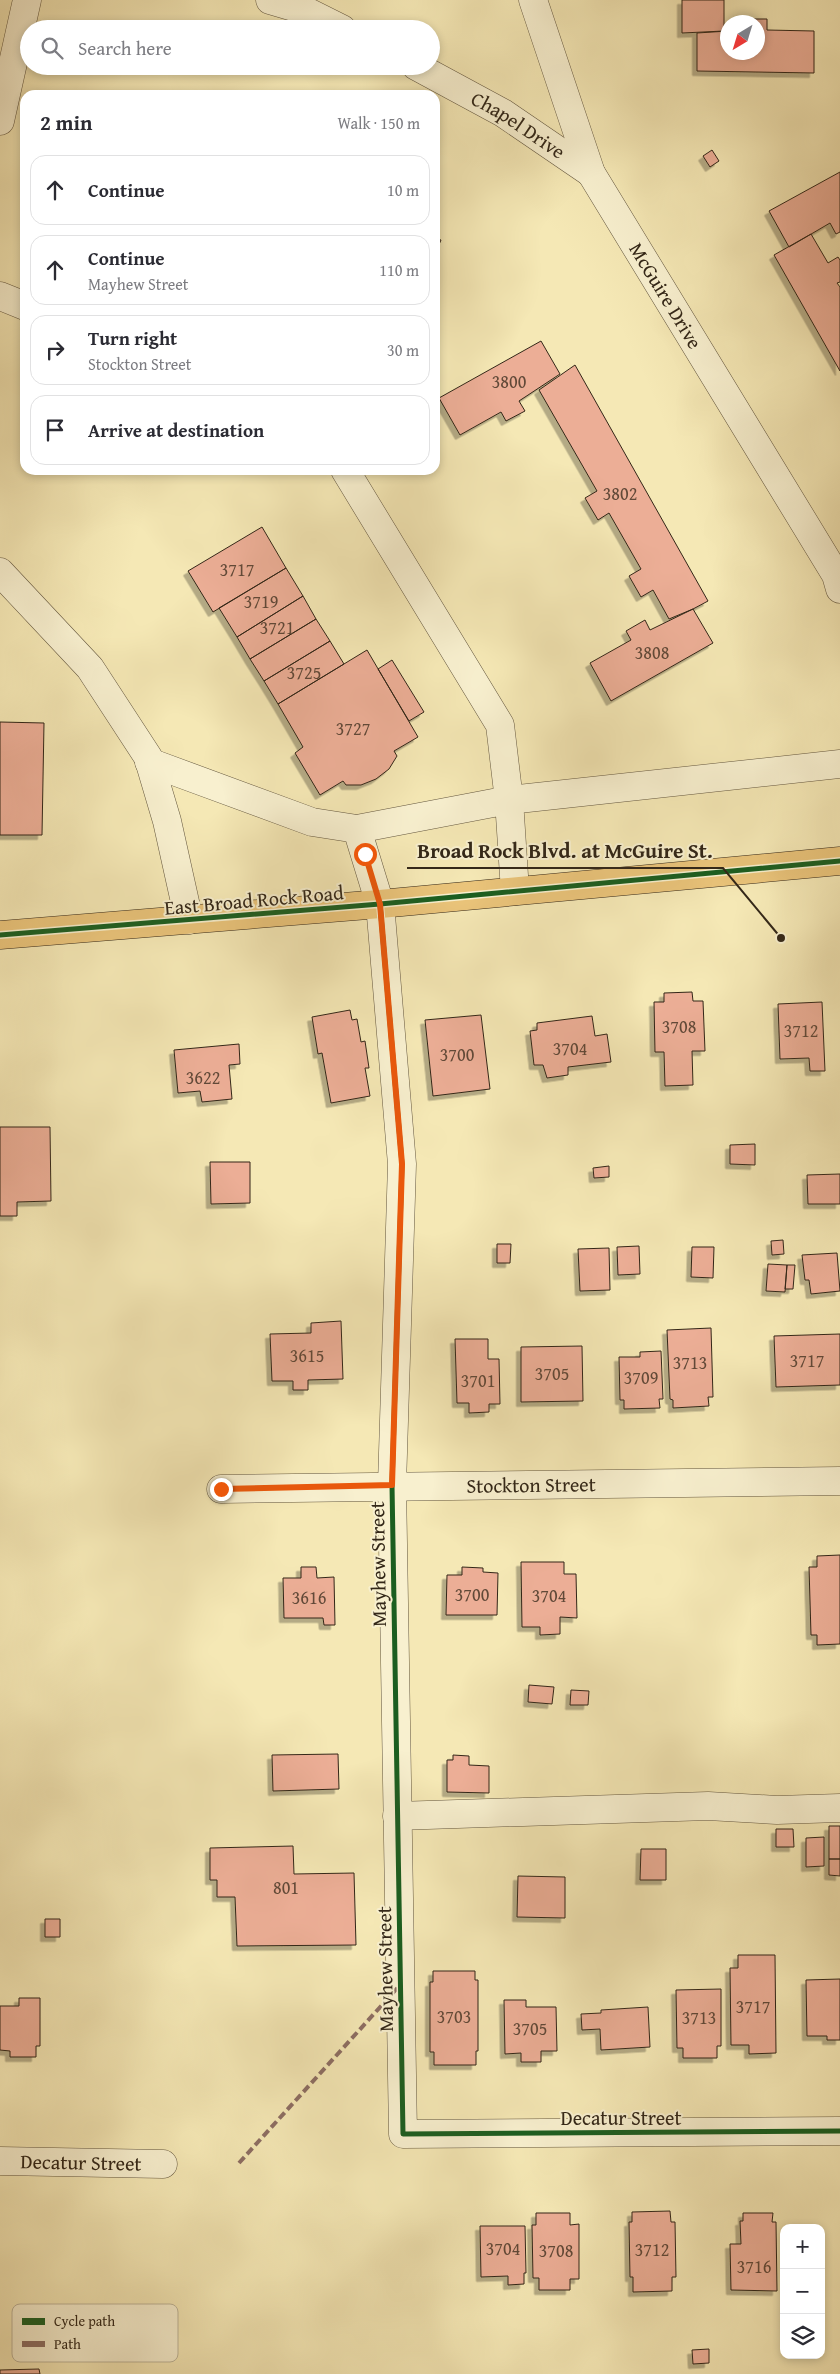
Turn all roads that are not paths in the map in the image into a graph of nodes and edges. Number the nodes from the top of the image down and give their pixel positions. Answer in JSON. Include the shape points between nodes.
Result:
{"nodes":[{"id":1,"x":26,"y":0,"type":"edge"},
{"id":2,"x":270,"y":0,"type":"edge"},
{"id":3,"x":533,"y":0,"type":"edge"},
{"id":4,"x":22,"y":20,"type":"edge"},
{"id":5,"x":324,"y":20,"type":"edge"},
{"id":6,"x":20,"y":28,"type":"edge"},
{"id":7,"x":433,"y":75,"type":"edge"},
{"id":8,"x":0,"y":121,"type":"edge"},
{"id":9,"x":591,"y":173,"type":"junction"},
{"id":10,"x":0,"y":296,"type":"edge"},
{"id":11,"x":20,"y":304,"type":"edge"},
{"id":12,"x":348,"y":475,"type":"edge"},
{"id":13,"x":0,"y":572,"type":"edge"},
{"id":14,"x":839,"y":580,"type":"edge"},
{"id":15,"x":149,"y":762,"type":"junction"},
{"id":16,"x":840,"y":764,"type":"edge"},
{"id":17,"x":509,"y":800,"type":"junction"},
{"id":18,"x":357,"y":829,"type":"junction"},
{"id":19,"x":840,"y":862,"type":"edge"},
{"id":20,"x":515,"y":891,"type":"junction"},
{"id":21,"x":380,"y":904,"type":"junction"},
{"id":22,"x":189,"y":920,"type":"junction"},
{"id":23,"x":0,"y":935,"type":"edge"},
{"id":24,"x":840,"y":1481,"type":"edge"},
{"id":25,"x":392,"y":1485,"type":"junction"},
{"id":26,"x":221,"y":1489,"type":"dead end"},
{"id":27,"x":840,"y":1808,"type":"edge"},
{"id":28,"x":397,"y":1816,"type":"junction"},
{"id":29,"x":840,"y":2131,"type":"edge"},
{"id":30,"x":403,"y":2134,"type":"joint"},
{"id":31,"x":0,"y":2161,"type":"edge"},
{"id":32,"x":163,"y":2164,"type":"dead end"}],
"edges":[{"from":1,"to":4,"type":"street"},
{"from":2,"to":5,"type":"street"},
{"from":3,"to":9,"type":"street","name":"McGuire Drive"},
{"from":6,"to":8,"type":"street"},
{"from":7,"to":9,"type":"street","name":"Chapel Drive","via":[[503,113]]},
{"from":9,"to":14,"type":"street","name":"McGuire Drive"},
{"from":10,"to":11,"type":"street"},
{"from":12,"to":17,"type":"street","via":[[500,725]]},
{"from":13,"to":15,"type":"street","via":[[90,668]]},
{"from":15,"to":18,"type":"street","via":[[312,822]]},
{"from":15,"to":22,"type":"street","via":[[167,820]]},
{"from":16,"to":17,"type":"street"},
{"from":17,"to":18,"type":"street"},
{"from":17,"to":20,"type":"street"},
{"from":18,"to":21,"type":"street","name":"Mayhew Street"},
{"from":19,"to":20,"type":"main road","name":"East Broad Rock Road"},
{"from":20,"to":21,"type":"main road","name":"East Broad Rock Road"},
{"from":21,"to":22,"type":"main road","name":"East Broad Rock Road"},
{"from":21,"to":25,"type":"street","name":"Mayhew Street","via":[[402,1164]]},
{"from":22,"to":23,"type":"main road","name":"East Broad Rock Road"},
{"from":24,"to":25,"type":"street","name":"Stockton Street"},
{"from":25,"to":26,"type":"street","name":"Stockton Street"},
{"from":25,"to":28,"type":"street","name":"Mayhew Street"},
{"from":27,"to":28,"type":"street","via":[[777,1810],[708,1806]]},
{"from":28,"to":30,"type":"street","name":"Mayhew Street"},
{"from":29,"to":30,"type":"street","name":"Decatur Street"},
{"from":31,"to":32,"type":"street","name":"Decatur Street"}]}
